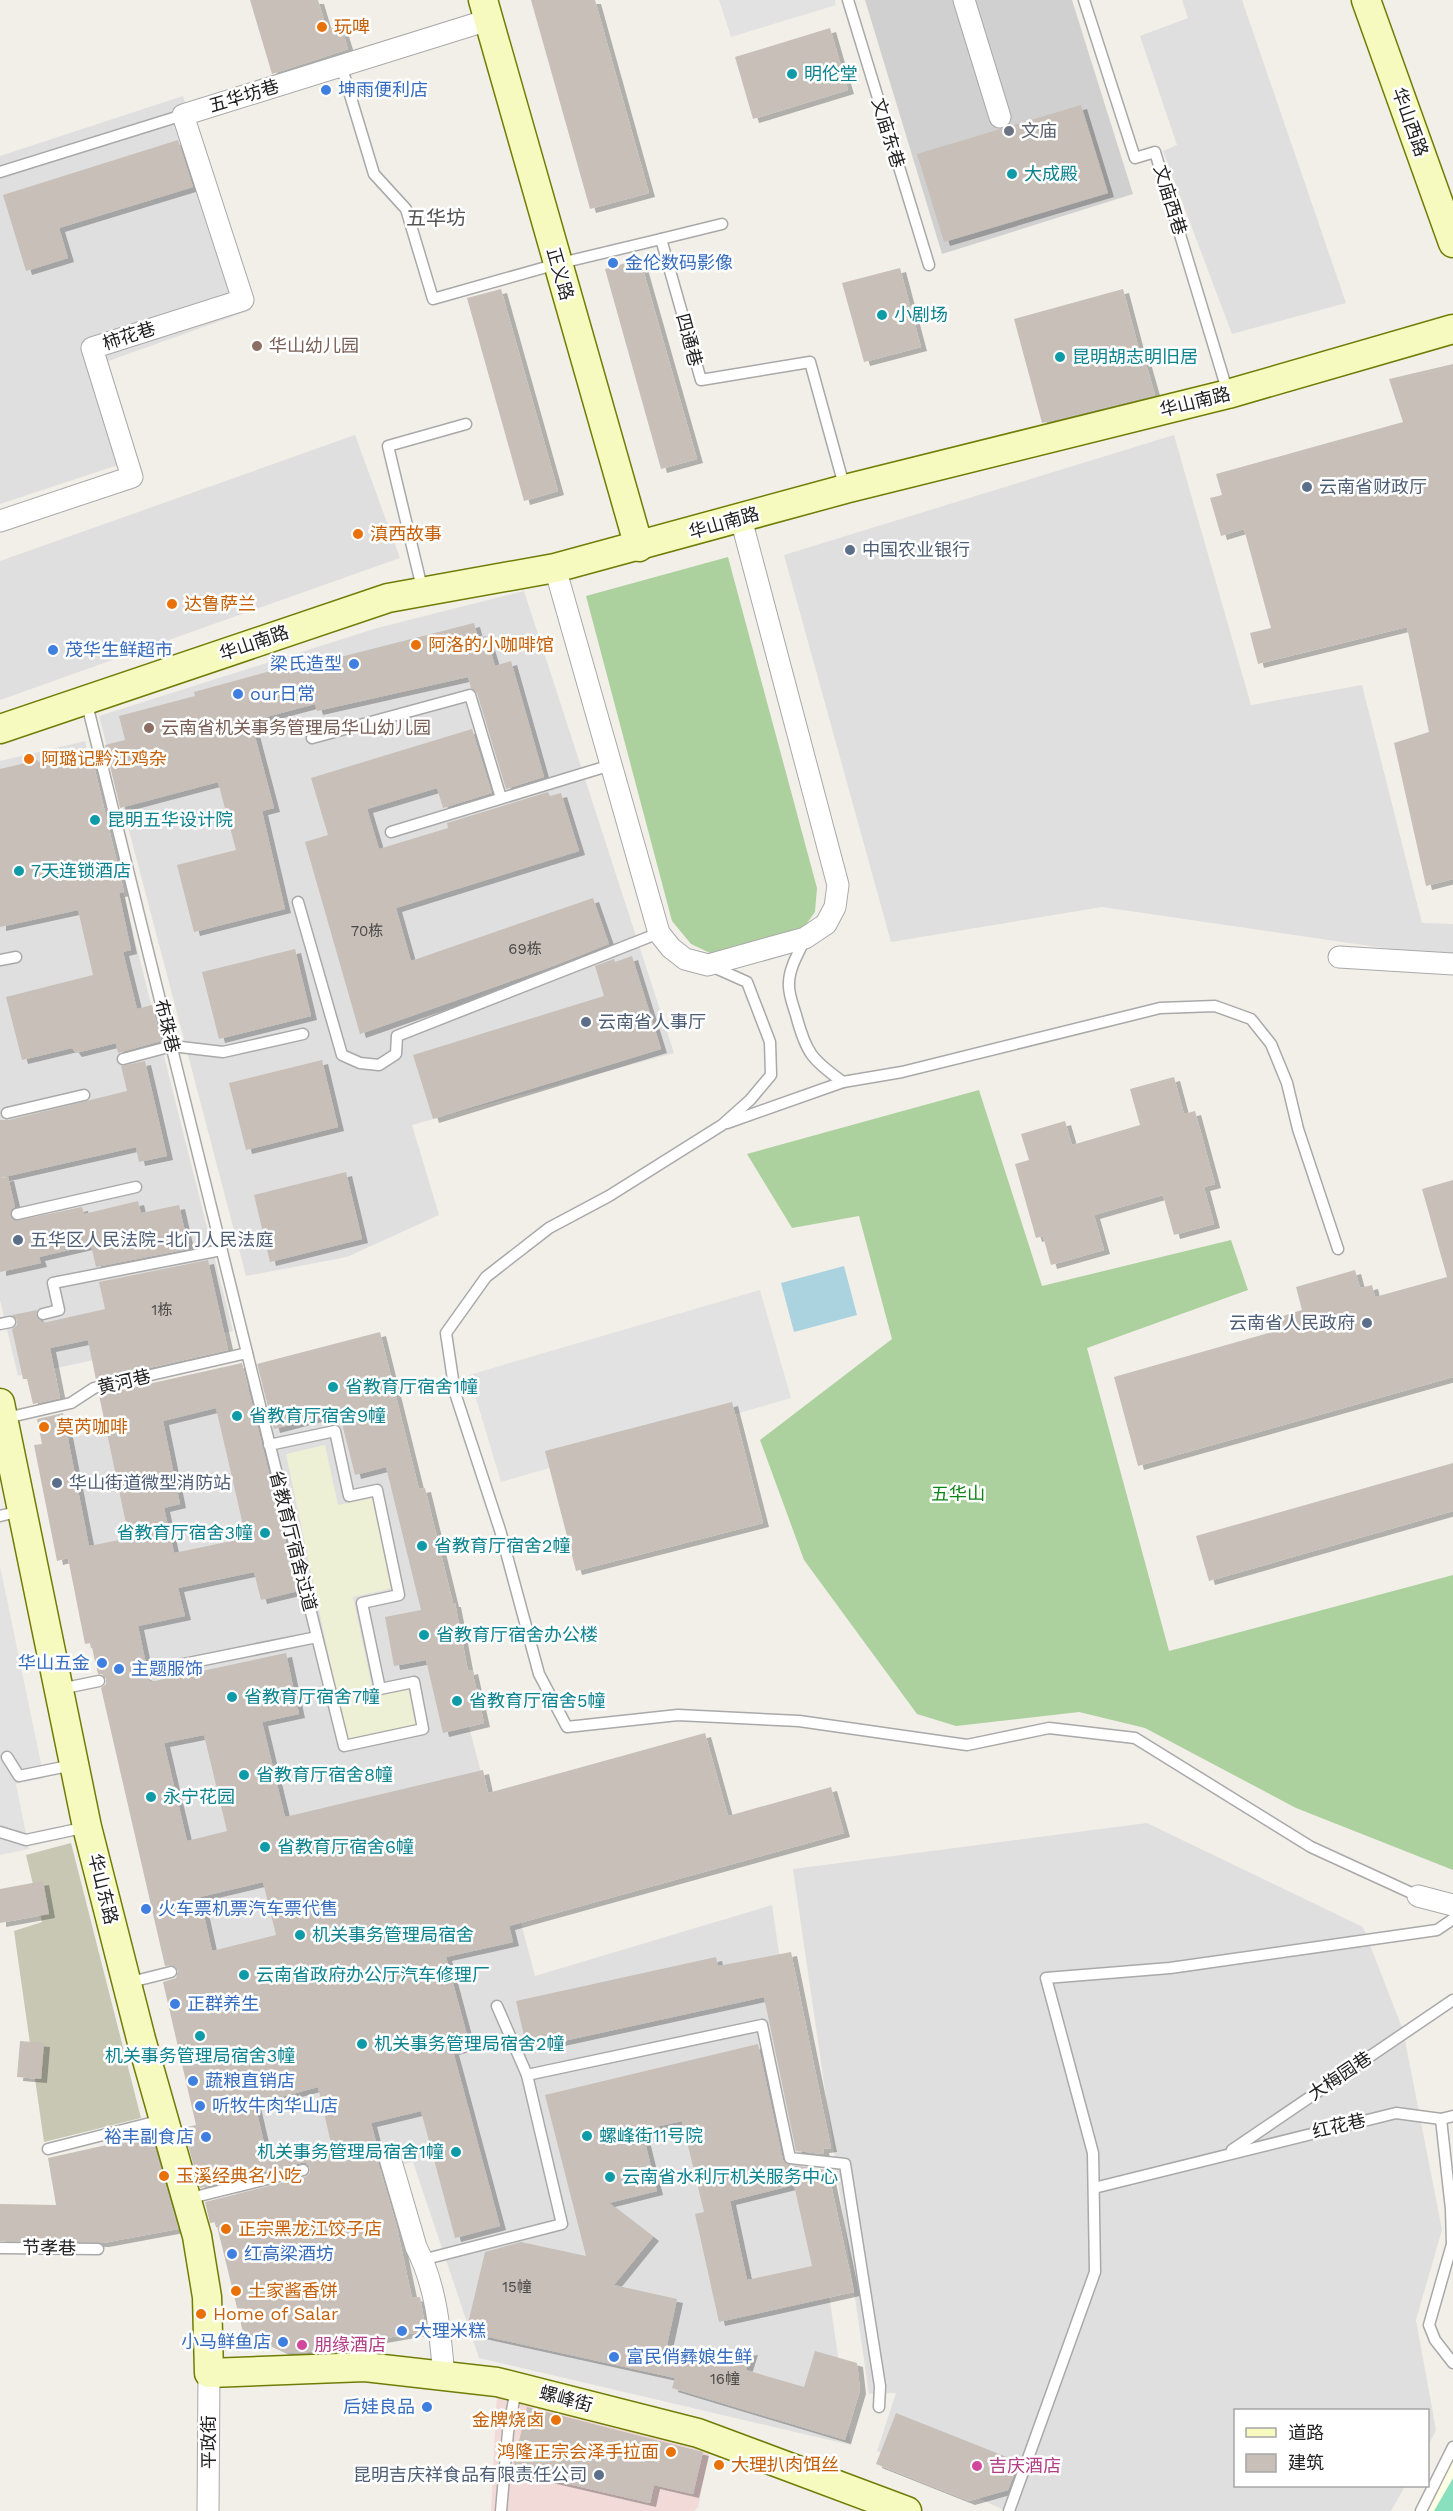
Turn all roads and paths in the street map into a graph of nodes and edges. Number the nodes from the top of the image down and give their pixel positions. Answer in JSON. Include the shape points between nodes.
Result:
{"nodes":[{"id":1,"x":848,"y":0,"type":"edge"},
{"id":2,"x":964,"y":0,"type":"edge"},
{"id":3,"x":1084,"y":0,"type":"edge"},
{"id":4,"x":1366,"y":0,"type":"edge"},
{"id":5,"x":1383,"y":0,"type":"edge"},
{"id":6,"x":485,"y":10,"type":"edge"},
{"id":7,"x":341,"y":65,"type":"junction"},
{"id":8,"x":183,"y":115,"type":"junction"},
{"id":9,"x":1000,"y":117,"type":"dead end"},
{"id":10,"x":0,"y":172,"type":"edge"},
{"id":11,"x":1453,"y":197,"type":"edge"},
{"id":12,"x":722,"y":224,"type":"dead end"},
{"id":13,"x":661,"y":239,"type":"junction"},
{"id":14,"x":1453,"y":243,"type":"edge"},
{"id":15,"x":557,"y":264,"type":"junction"},
{"id":16,"x":929,"y":265,"type":"dead end"},
{"id":17,"x":1453,"y":329,"type":"edge"},
{"id":18,"x":1228,"y":394,"type":"junction"},
{"id":19,"x":465,"y":424,"type":"dead end"},
{"id":20,"x":845,"y":489,"type":"junction"},
{"id":21,"x":741,"y":519,"type":"junction"},
{"id":22,"x":0,"y":521,"type":"edge"},
{"id":23,"x":639,"y":547,"type":"junction"},
{"id":24,"x":555,"y":568,"type":"junction"},
{"id":25,"x":423,"y":592,"type":"junction"},
{"id":26,"x":86,"y":700,"type":"junction"},
{"id":27,"x":0,"y":729,"type":"edge"},
{"id":28,"x":312,"y":738,"type":"dead end"},
{"id":29,"x":611,"y":765,"type":"junction"},
{"id":30,"x":501,"y":798,"type":"junction"},
{"id":31,"x":391,"y":832,"type":"dead end"},
{"id":32,"x":298,"y":902,"type":"dead end"},
{"id":33,"x":659,"y":933,"type":"junction"},
{"id":34,"x":806,"y":938,"type":"junction"},
{"id":35,"x":15,"y":957,"type":"dead end"},
{"id":36,"x":1339,"y":957,"type":"dead end"},
{"id":37,"x":0,"y":960,"type":"edge"},
{"id":38,"x":1453,"y":964,"type":"edge"},
{"id":39,"x":708,"y":965,"type":"junction"},
{"id":40,"x":303,"y":1034,"type":"dead end"},
{"id":41,"x":172,"y":1046,"type":"junction"},
{"id":42,"x":123,"y":1059,"type":"dead end"},
{"id":43,"x":843,"y":1082,"type":"junction"},
{"id":44,"x":84,"y":1095,"type":"dead end"},
{"id":45,"x":7,"y":1113,"type":"dead end"},
{"id":46,"x":722,"y":1125,"type":"junction"},
{"id":47,"x":136,"y":1187,"type":"dead end"},
{"id":48,"x":17,"y":1214,"type":"dead end"},
{"id":49,"x":1338,"y":1249,"type":"dead end"},
{"id":50,"x":221,"y":1250,"type":"junction"},
{"id":51,"x":43,"y":1314,"type":"dead end"},
{"id":52,"x":247,"y":1353,"type":"junction"},
{"id":53,"x":1,"y":1414,"type":"edge"},
{"id":54,"x":269,"y":1445,"type":"junction"},
{"id":55,"x":11,"y":1514,"type":"edge"},
{"id":56,"x":317,"y":1637,"type":"junction"},
{"id":57,"x":149,"y":1671,"type":"dead end"},
{"id":58,"x":99,"y":1681,"type":"dead end"},
{"id":59,"x":57,"y":1689,"type":"junction"},
{"id":60,"x":7,"y":1757,"type":"dead end"},
{"id":61,"x":74,"y":1765,"type":"junction"},
{"id":62,"x":87,"y":1827,"type":"junction"},
{"id":63,"x":0,"y":1832,"type":"edge"},
{"id":64,"x":1418,"y":1896,"type":"joint"},
{"id":65,"x":1453,"y":1905,"type":"edge"},
{"id":66,"x":1453,"y":1919,"type":"edge"},
{"id":67,"x":171,"y":1972,"type":"dead end"},
{"id":68,"x":127,"y":1983,"type":"junction"},
{"id":69,"x":1453,"y":2000,"type":"edge"},
{"id":70,"x":497,"y":2006,"type":"dead end"},
{"id":71,"x":527,"y":2075,"type":"junction"},
{"id":72,"x":1453,"y":2116,"type":"edge"},
{"id":73,"x":165,"y":2119,"type":"junction"},
{"id":74,"x":1441,"y":2119,"type":"junction"},
{"id":75,"x":48,"y":2149,"type":"dead end"},
{"id":76,"x":1226,"y":2153,"type":"junction"},
{"id":77,"x":390,"y":2158,"type":"dead end"},
{"id":78,"x":303,"y":2170,"type":"dead end"},
{"id":79,"x":1094,"y":2188,"type":"junction"},
{"id":80,"x":187,"y":2199,"type":"junction"},
{"id":81,"x":0,"y":2248,"type":"edge"},
{"id":82,"x":99,"y":2249,"type":"dead end"},
{"id":83,"x":422,"y":2260,"type":"junction"},
{"id":84,"x":1453,"y":2363,"type":"edge"},
{"id":85,"x":209,"y":2373,"type":"junction"},
{"id":86,"x":444,"y":2377,"type":"junction"},
{"id":87,"x":517,"y":2386,"type":"junction"},
{"id":88,"x":879,"y":2407,"type":"dead end"},
{"id":89,"x":1453,"y":2447,"type":"edge"},
{"id":90,"x":889,"y":2508,"type":"edge"},
{"id":91,"x":208,"y":2511,"type":"edge"},
{"id":92,"x":501,"y":2511,"type":"edge"},
{"id":93,"x":1009,"y":2511,"type":"edge"},
{"id":94,"x":1421,"y":2511,"type":"edge"}],
"edges":[{"from":1,"to":16,"type":"lane","name":"文庙东巷"},
{"from":2,"to":9,"type":"street"},
{"from":3,"to":18,"type":"lane","name":"文庙西巷","via":[[1135,158],[1155,152]]},
{"from":4,"to":14,"type":"street","name":"华山西路"},
{"from":5,"to":11,"type":"street","name":"华山西路"},
{"from":6,"to":7,"type":"street","name":"五华坊巷"},
{"from":6,"to":15,"type":"street","name":"正义路"},
{"from":7,"to":8,"type":"street","name":"五华坊巷"},
{"from":7,"to":15,"type":"lane","via":[[374,174],[406,209],[432,299]]},
{"from":8,"to":10,"type":"lane","name":"五华坊巷"},
{"from":8,"to":22,"type":"street","name":"柿花巷","via":[[243,300],[92,348],[132,477]]},
{"from":12,"to":13,"type":"lane"},
{"from":13,"to":15,"type":"lane"},
{"from":13,"to":20,"type":"lane","name":"四通巷","via":[[700,380],[810,362]]},
{"from":15,"to":23,"type":"street","name":"正义路"},
{"from":17,"to":18,"type":"street","name":"华山南路"},
{"from":18,"to":20,"type":"street","name":"华山南路"},
{"from":19,"to":25,"type":"lane","via":[[388,446]]},
{"from":20,"to":21,"type":"street","name":"华山南路"},
{"from":21,"to":23,"type":"street","name":"华山南路"},
{"from":21,"to":34,"type":"street","via":[[838,885],[835,907],[826,924]]},
{"from":23,"to":24,"type":"street","name":"华山南路"},
{"from":24,"to":25,"type":"street","name":"华山南路"},
{"from":24,"to":29,"type":"street"},
{"from":25,"to":26,"type":"street","name":"华山南路","via":[[388,598]]},
{"from":26,"to":27,"type":"street","name":"华山南路"},
{"from":26,"to":41,"type":"lane","name":"布珠巷"},
{"from":28,"to":30,"type":"lane","via":[[470,695]]},
{"from":29,"to":30,"type":"lane"},
{"from":29,"to":33,"type":"street"},
{"from":30,"to":31,"type":"lane"},
{"from":32,"to":33,"type":"lane","via":[[342,1055],[360,1063],[379,1065],[396,1054],[397,1036]]},
{"from":33,"to":39,"type":"street","via":[[685,959]]},
{"from":34,"to":39,"type":"street"},
{"from":34,"to":43,"type":"lane","via":[[788,984],[793,1006],[808,1052]]},
{"from":35,"to":37,"type":"lane"},
{"from":36,"to":38,"type":"street"},
{"from":39,"to":46,"type":"lane","via":[[747,981],[770,1042],[771,1075]]},
{"from":40,"to":41,"type":"lane","via":[[223,1052]]},
{"from":41,"to":42,"type":"lane"},
{"from":41,"to":50,"type":"lane","name":"布珠巷"},
{"from":43,"to":46,"type":"lane"},
{"from":43,"to":49,"type":"lane","via":[[902,1072],[1160,1008],[1215,1006],[1251,1019],[1271,1044],[1287,1083]]},
{"from":44,"to":45,"type":"lane"},
{"from":46,"to":64,"type":"lane","via":[[609,1196],[549,1228],[486,1278],[446,1333],[456,1393],[500,1530],[539,1674],[567,1728],[678,1714],[799,1721],[967,1745],[1049,1728],[1135,1738],[1311,1847]]},
{"from":47,"to":48,"type":"lane"},
{"from":50,"to":51,"type":"lane","via":[[53,1283],[59,1311]]},
{"from":50,"to":52,"type":"lane","name":"布珠巷"},
{"from":52,"to":53,"type":"lane","name":"黄河巷","via":[[94,1388],[71,1403]]},
{"from":52,"to":54,"type":"lane","name":"省教育厅宿舍过道"},
{"from":53,"to":55,"type":"street","name":"华山东路"},
{"from":54,"to":56,"type":"lane","name":"省教育厅宿舍过道"},
{"from":54,"to":56,"type":"lane","name":"省教育厅宿舍过道","via":[[335,1431],[349,1496],[377,1490],[399,1595],[363,1603],[381,1689],[414,1682],[423,1729],[344,1746]]},
{"from":55,"to":59,"type":"street","name":"华山东路"},
{"from":56,"to":57,"type":"lane","name":"省教育厅宿舍过道"},
{"from":58,"to":59,"type":"lane"},
{"from":59,"to":61,"type":"street","name":"华山东路"},
{"from":60,"to":61,"type":"lane","via":[[18,1776]]},
{"from":61,"to":62,"type":"street","name":"华山东路"},
{"from":62,"to":63,"type":"lane","via":[[26,1840]]},
{"from":62,"to":68,"type":"street","name":"华山东路"},
{"from":64,"to":65,"type":"street"},
{"from":66,"to":79,"type":"lane","via":[[1437,1929],[1413,1933],[1170,1968],[1046,1978],[1093,2153]]},
{"from":67,"to":68,"type":"lane"},
{"from":68,"to":73,"type":"street","name":"华山东路"},
{"from":69,"to":76,"type":"lane","name":"大梅园巷"},
{"from":70,"to":71,"type":"lane"},
{"from":71,"to":83,"type":"lane","via":[[562,2224]]},
{"from":71,"to":88,"type":"lane","via":[[762,2025],[790,2158],[845,2164],[880,2386]]},
{"from":72,"to":74,"type":"lane","name":"红花巷"},
{"from":73,"to":75,"type":"lane"},
{"from":73,"to":80,"type":"street","name":"华山东路"},
{"from":74,"to":76,"type":"lane","name":"红花巷","via":[[1396,2113]]},
{"from":74,"to":84,"type":"lane","via":[[1452,2244],[1430,2325],[1435,2340]]},
{"from":76,"to":79,"type":"lane","name":"红花巷"},
{"from":77,"to":83,"type":"street"},
{"from":78,"to":80,"type":"lane"},
{"from":79,"to":93,"type":"lane","via":[[1095,2272]]},
{"from":80,"to":85,"type":"street","name":"华山东路","via":[[207,2296]]},
{"from":81,"to":82,"type":"lane","name":"节孝巷"},
{"from":83,"to":86,"type":"street","via":[[434,2298]]},
{"from":85,"to":86,"type":"street","name":"螺峰街","via":[[365,2367]]},
{"from":85,"to":91,"type":"street","name":"平政街"},
{"from":86,"to":87,"type":"street","name":"螺峰街"},
{"from":87,"to":90,"type":"street","name":"螺峰街","via":[[698,2433]]},
{"from":87,"to":92,"type":"lane","via":[[508,2432]]},
{"from":89,"to":94,"type":"lane"}]}
